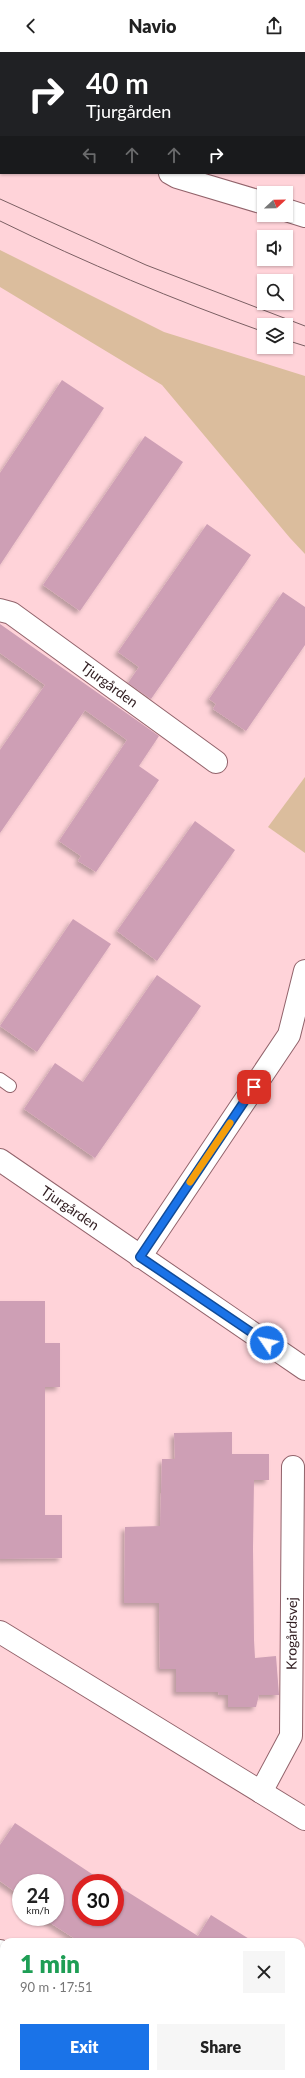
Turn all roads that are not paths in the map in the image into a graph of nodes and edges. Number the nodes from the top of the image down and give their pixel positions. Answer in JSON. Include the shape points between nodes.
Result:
{"nodes":[{"id":1,"x":172,"y":174,"type":"edge"},
{"id":2,"x":257,"y":202,"type":"edge"},
{"id":3,"x":293,"y":212,"type":"edge"},
{"id":4,"x":305,"y":216,"type":"edge"},
{"id":5,"x":0,"y":610,"type":"edge"},
{"id":6,"x":216,"y":762,"type":"dead end"},
{"id":7,"x":305,"y":971,"type":"edge"},
{"id":8,"x":0,"y":1079,"type":"edge"},
{"id":9,"x":10,"y":1086,"type":"dead end"},
{"id":10,"x":0,"y":1160,"type":"edge"},
{"id":11,"x":140,"y":1257,"type":"junction"},
{"id":12,"x":305,"y":1369,"type":"edge"},
{"id":13,"x":293,"y":1467,"type":"dead end"},
{"id":14,"x":0,"y":1632,"type":"edge"},
{"id":15,"x":261,"y":1792,"type":"junction"},
{"id":16,"x":305,"y":1819,"type":"edge"}],
"edges":[{"from":1,"to":2,"type":"street"},
{"from":3,"to":4,"type":"street"},
{"from":5,"to":6,"type":"street","name":"Tjurgården","via":[[11,614]]},
{"from":7,"to":11,"type":"street","via":[[289,1035]]},
{"from":8,"to":9,"type":"lane"},
{"from":10,"to":11,"type":"street","name":"Tjurgården"},
{"from":11,"to":12,"type":"street","name":"Tjurgården"},
{"from":13,"to":15,"type":"street","name":"Krogårdsvej","via":[[292,1736]]},
{"from":14,"to":15,"type":"street"},
{"from":15,"to":16,"type":"street"}]}
